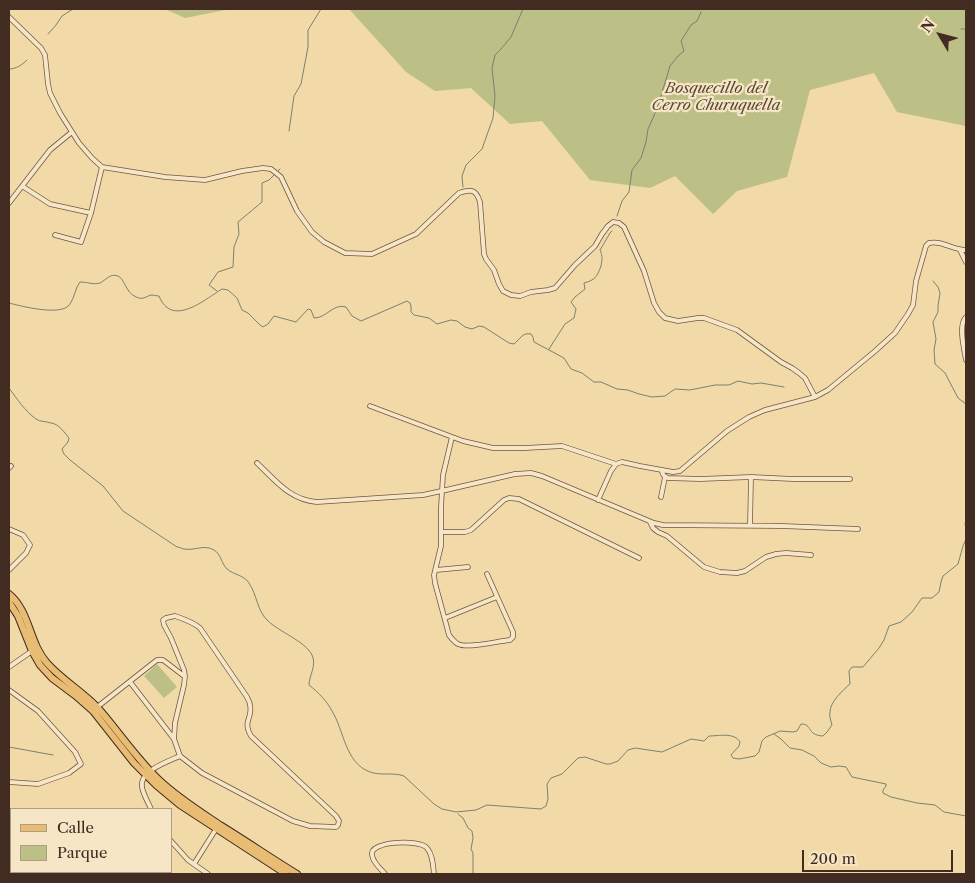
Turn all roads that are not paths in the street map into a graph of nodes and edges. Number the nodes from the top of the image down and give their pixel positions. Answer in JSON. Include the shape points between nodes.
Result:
{"nodes":[{"id":1,"x":9,"y":17,"type":"edge"},
{"id":2,"x":72,"y":132,"type":"junction"},
{"id":3,"x":102,"y":167,"type":"junction"},
{"id":4,"x":22,"y":186,"type":"junction"},
{"id":5,"x":9,"y":203,"type":"edge"},
{"id":6,"x":91,"y":212,"type":"junction"},
{"id":7,"x":55,"y":235,"type":"dead end"},
{"id":8,"x":960,"y":250,"type":"junction"},
{"id":9,"x":966,"y":250,"type":"edge"},
{"id":10,"x":966,"y":262,"type":"edge"},
{"id":11,"x":966,"y":317,"type":"edge"},
{"id":12,"x":966,"y":360,"type":"edge"},
{"id":13,"x":815,"y":397,"type":"junction"},
{"id":14,"x":370,"y":406,"type":"dead end"},
{"id":15,"x":452,"y":437,"type":"junction"},
{"id":16,"x":257,"y":463,"type":"dead end"},
{"id":17,"x":616,"y":464,"type":"junction"},
{"id":18,"x":662,"y":470,"type":"junction"},
{"id":19,"x":665,"y":477,"type":"junction"},
{"id":20,"x":751,"y":477,"type":"junction"},
{"id":21,"x":850,"y":479,"type":"dead end"},
{"id":22,"x":442,"y":491,"type":"junction"},
{"id":23,"x":661,"y":497,"type":"dead end"},
{"id":24,"x":598,"y":500,"type":"junction"},
{"id":25,"x":650,"y":522,"type":"junction"},
{"id":26,"x":750,"y":526,"type":"junction"},
{"id":27,"x":858,"y":529,"type":"dead end"},
{"id":28,"x":9,"y":530,"type":"edge"},
{"id":29,"x":442,"y":532,"type":"junction"},
{"id":30,"x":811,"y":555,"type":"dead end"},
{"id":31,"x":639,"y":558,"type":"dead end"},
{"id":32,"x":468,"y":567,"type":"dead end"},
{"id":33,"x":9,"y":570,"type":"edge"},
{"id":34,"x":436,"y":570,"type":"junction"},
{"id":35,"x":487,"y":574,"type":"dead end"},
{"id":36,"x":9,"y":594,"type":"edge"},
{"id":37,"x":497,"y":597,"type":"junction"},
{"id":38,"x":9,"y":602,"type":"edge"},
{"id":39,"x":445,"y":618,"type":"junction"},
{"id":40,"x":32,"y":651,"type":"junction"},
{"id":41,"x":9,"y":667,"type":"edge"},
{"id":42,"x":185,"y":676,"type":"junction"},
{"id":43,"x":130,"y":682,"type":"junction"},
{"id":44,"x":9,"y":690,"type":"edge"},
{"id":45,"x":95,"y":709,"type":"junction"},
{"id":46,"x":174,"y":739,"type":"junction"},
{"id":47,"x":180,"y":756,"type":"junction"},
{"id":48,"x":148,"y":773,"type":"junction"},
{"id":49,"x":9,"y":782,"type":"edge"},
{"id":50,"x":151,"y":808,"type":"edge"},
{"id":51,"x":216,"y":829,"type":"junction"},
{"id":52,"x":172,"y":842,"type":"edge"},
{"id":53,"x":194,"y":864,"type":"junction"},
{"id":54,"x":208,"y":874,"type":"edge"},
{"id":55,"x":286,"y":874,"type":"edge"},
{"id":56,"x":297,"y":874,"type":"edge"},
{"id":57,"x":386,"y":874,"type":"edge"},
{"id":58,"x":434,"y":874,"type":"edge"}],
"edges":[{"from":1,"to":2,"type":"street","via":[[45,55],[50,93]]},
{"from":2,"to":3,"type":"street"},
{"from":2,"to":4,"type":"street","via":[[50,150]]},
{"from":3,"to":6,"type":"street"},
{"from":3,"to":13,"type":"street","via":[[205,180],[242,171],[271,169],[281,178],[296,210],[312,232],[345,253],[372,254],[399,243],[416,234],[459,193],[474,191],[480,202],[486,259],[503,291],[520,296],[555,288],[595,246],[608,226],[613,222],[619,223],[624,226],[644,271],[654,303],[665,318],[678,321],[704,318],[737,330],[805,378]]},
{"from":4,"to":5,"type":"street"},
{"from":4,"to":6,"type":"street","via":[[50,204]]},
{"from":6,"to":7,"type":"street","via":[[81,242]]},
{"from":8,"to":9,"type":"street"},
{"from":8,"to":10,"type":"street"},
{"from":8,"to":13,"type":"street","via":[[935,241],[926,246],[912,304],[895,333],[828,390]]},
{"from":11,"to":12,"type":"street","via":[[961,327]]},
{"from":13,"to":18,"type":"street","via":[[749,417],[727,431],[680,471]]},
{"from":14,"to":15,"type":"street"},
{"from":15,"to":17,"type":"street","via":[[493,448],[562,446]]},
{"from":15,"to":22,"type":"street"},
{"from":16,"to":22,"type":"street","via":[[286,490],[308,502]]},
{"from":17,"to":18,"type":"street","via":[[622,462]]},
{"from":17,"to":24,"type":"street"},
{"from":18,"to":19,"type":"street"},
{"from":19,"to":20,"type":"street"},
{"from":19,"to":23,"type":"street"},
{"from":20,"to":21,"type":"street"},
{"from":20,"to":26,"type":"street"},
{"from":22,"to":24,"type":"street","via":[[531,473]]},
{"from":22,"to":29,"type":"street"},
{"from":24,"to":25,"type":"street"},
{"from":25,"to":26,"type":"street"},
{"from":25,"to":30,"type":"street","via":[[653,528],[704,567],[720,572],[745,571],[776,554]]},
{"from":26,"to":27,"type":"street"},
{"from":28,"to":33,"type":"street","via":[[22,535],[30,545]]},
{"from":29,"to":31,"type":"street","via":[[471,530],[504,500],[519,499]]},
{"from":29,"to":34,"type":"street"},
{"from":32,"to":34,"type":"street"},
{"from":34,"to":39,"type":"street","via":[[435,583]]},
{"from":35,"to":37,"type":"street"},
{"from":36,"to":45,"type":"main road","via":[[23,614],[45,662],[80,691]]},
{"from":37,"to":39,"type":"street"},
{"from":37,"to":39,"type":"street","via":[[513,632],[510,640],[459,645],[449,635]]},
{"from":38,"to":40,"type":"main road"},
{"from":40,"to":41,"type":"street"},
{"from":40,"to":45,"type":"main road","via":[[52,678]]},
{"from":42,"to":43,"type":"street","via":[[163,660],[157,660]]},
{"from":42,"to":46,"type":"street","via":[[174,723]]},
{"from":42,"to":47,"type":"street","via":[[164,625],[166,618],[175,616],[200,628],[247,697],[250,706],[247,729],[251,736],[336,816],[338,825],[310,826],[293,821],[202,773]]},
{"from":43,"to":45,"type":"street"},
{"from":43,"to":46,"type":"street"},
{"from":44,"to":49,"type":"street","via":[[38,711],[75,752],[81,764],[69,773],[38,784]]},
{"from":45,"to":48,"type":"main road","via":[[134,763]]},
{"from":46,"to":47,"type":"street"},
{"from":47,"to":48,"type":"street"},
{"from":48,"to":50,"type":"street","via":[[142,786]]},
{"from":48,"to":51,"type":"main road","via":[[180,805]]},
{"from":48,"to":56,"type":"main road","via":[[184,801]]},
{"from":51,"to":53,"type":"street"},
{"from":51,"to":55,"type":"main road"},
{"from":52,"to":53,"type":"street"},
{"from":53,"to":54,"type":"street"},
{"from":57,"to":58,"type":"street","via":[[371,855],[376,847],[415,842],[428,849]]}]}
